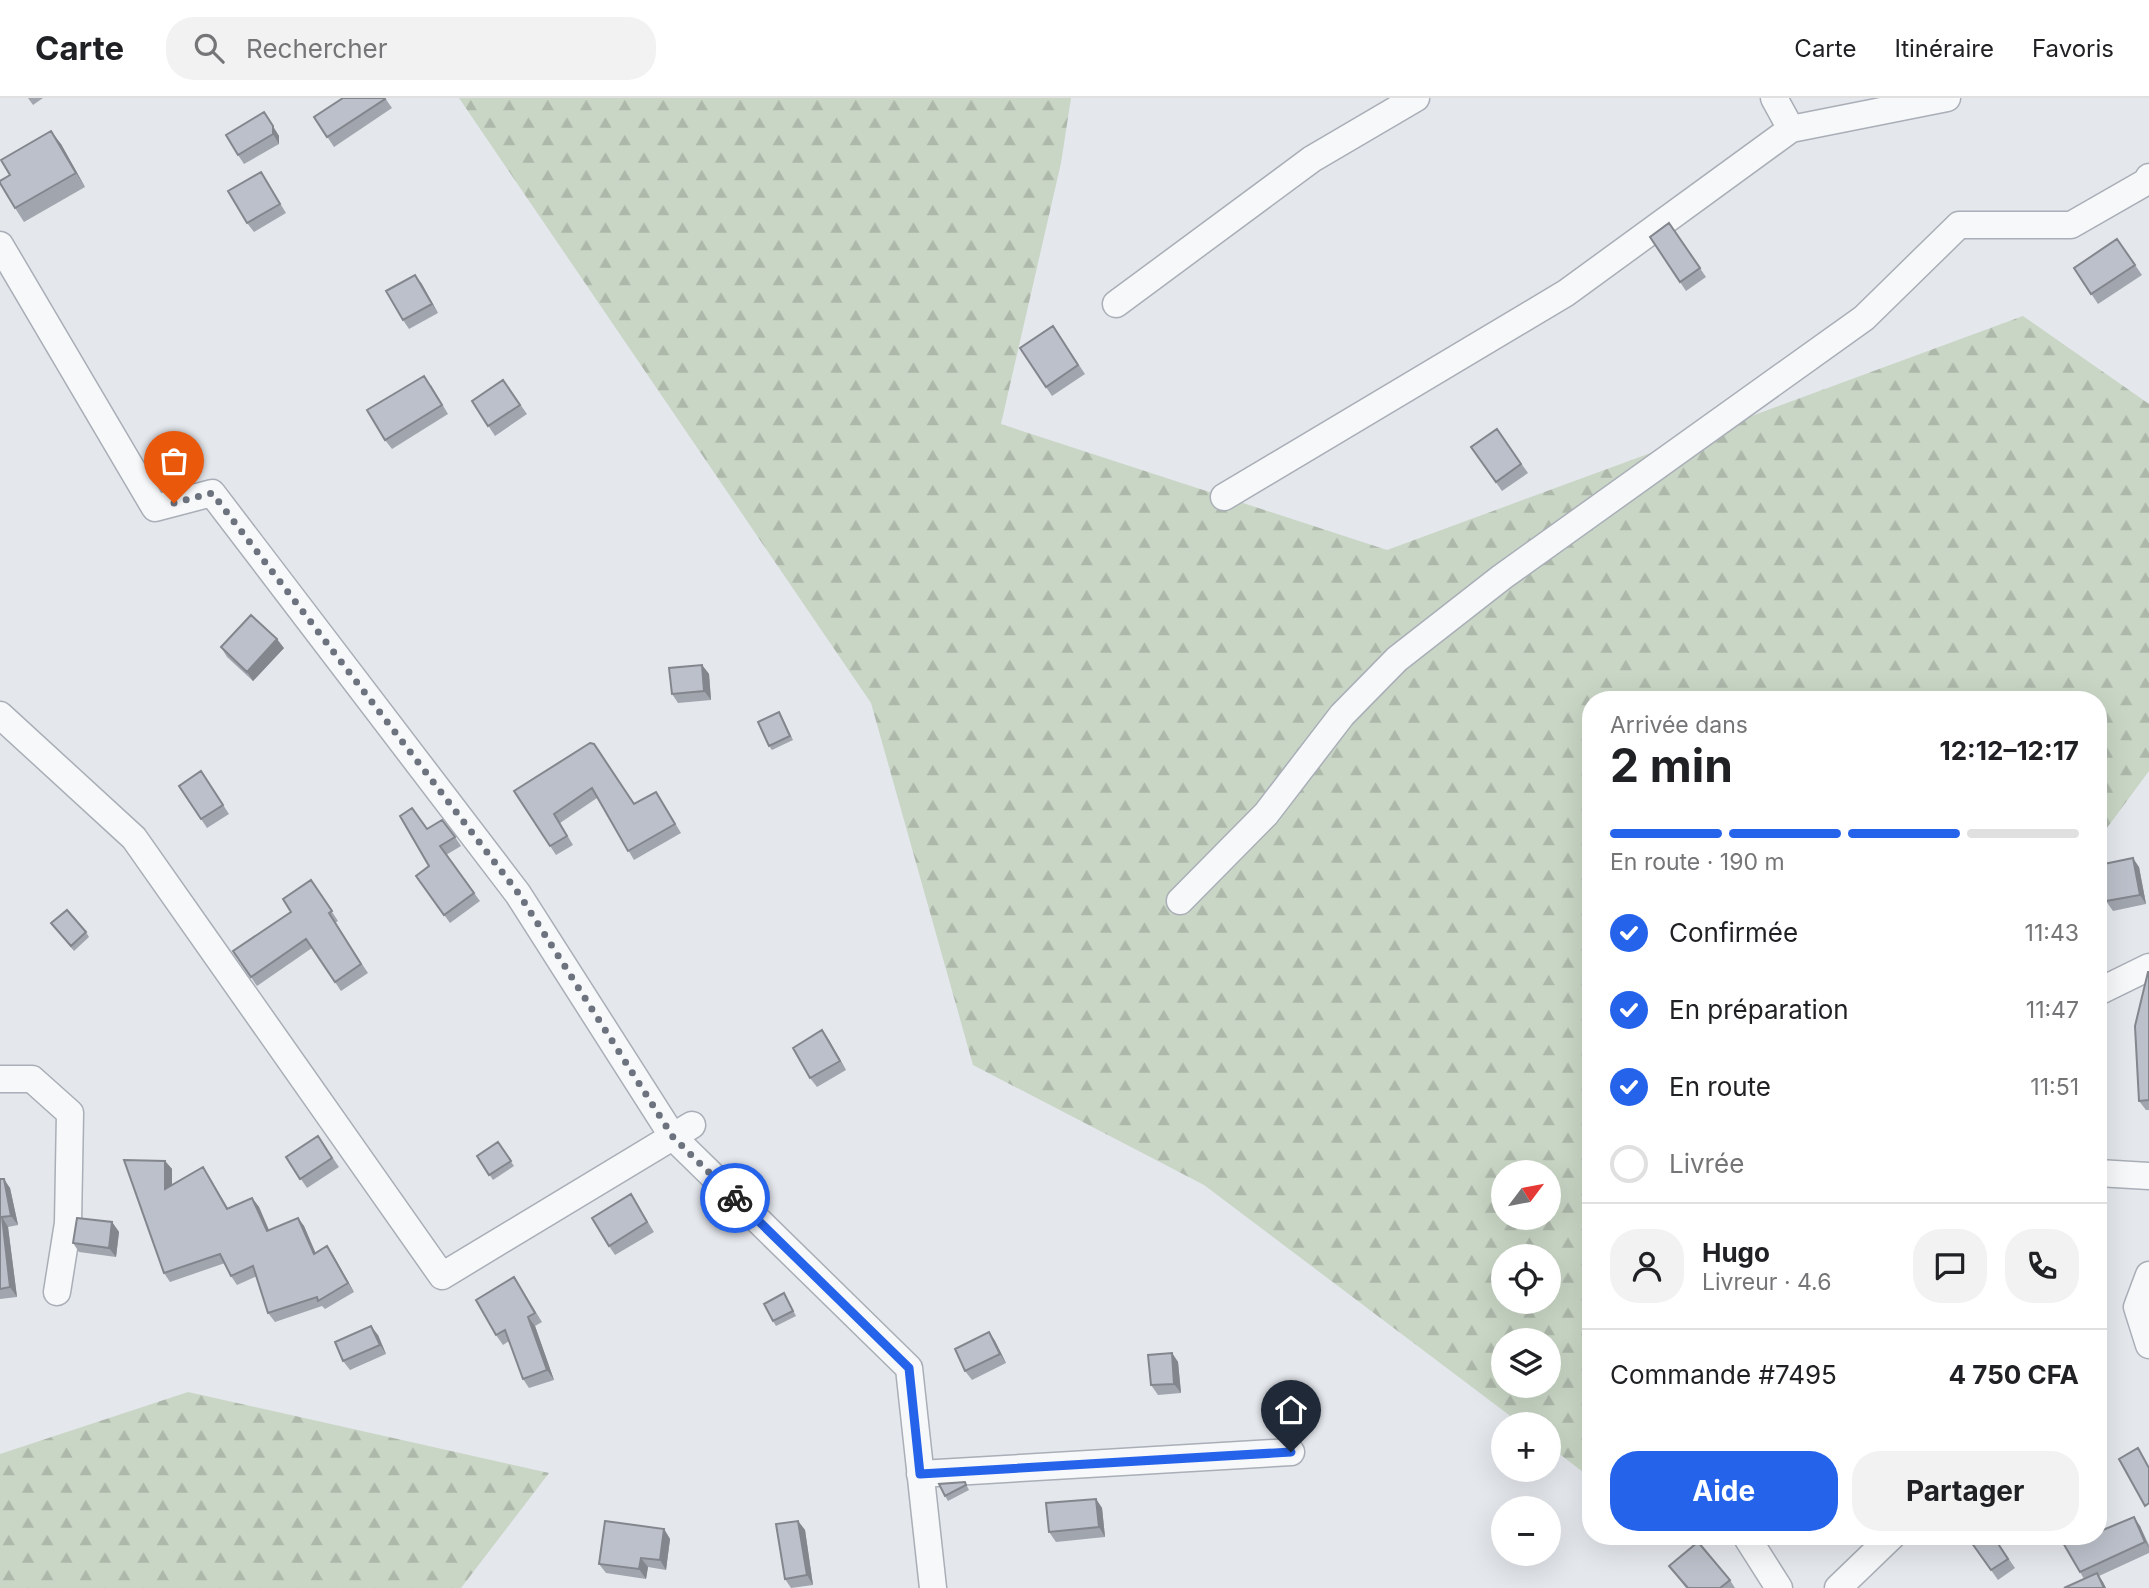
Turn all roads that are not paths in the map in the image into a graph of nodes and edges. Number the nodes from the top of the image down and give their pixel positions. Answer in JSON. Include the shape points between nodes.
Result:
{"nodes":[{"id":1,"x":1416,"y":98,"type":"edge"},
{"id":2,"x":1774,"y":98,"type":"edge"},
{"id":3,"x":1947,"y":98,"type":"edge"},
{"id":4,"x":1791,"y":129,"type":"junction"},
{"id":5,"x":2149,"y":177,"type":"edge"},
{"id":6,"x":0,"y":245,"type":"edge"},
{"id":7,"x":1115,"y":304,"type":"dead end"},
{"id":8,"x":1224,"y":497,"type":"dead end"},
{"id":9,"x":0,"y":715,"type":"edge"},
{"id":10,"x":1180,"y":901,"type":"dead end"},
{"id":11,"x":2149,"y":967,"type":"edge"},
{"id":12,"x":2107,"y":988,"type":"edge"},
{"id":13,"x":0,"y":1079,"type":"edge"},
{"id":14,"x":682,"y":1131,"type":"junction"},
{"id":15,"x":2107,"y":1173,"type":"edge"},
{"id":16,"x":2149,"y":1176,"type":"edge"},
{"id":17,"x":2149,"y":1275,"type":"edge"},
{"id":18,"x":57,"y":1293,"type":"dead end"},
{"id":19,"x":2149,"y":1345,"type":"edge"},
{"id":20,"x":1291,"y":1452,"type":"dead end"},
{"id":21,"x":920,"y":1474,"type":"junction"},
{"id":22,"x":1752,"y":1545,"type":"edge"},
{"id":23,"x":1883,"y":1545,"type":"edge"},
{"id":24,"x":933,"y":1588,"type":"edge"},
{"id":25,"x":1779,"y":1588,"type":"edge"},
{"id":26,"x":1838,"y":1588,"type":"edge"}],
"edges":[{"from":1,"to":7,"type":"street","via":[[1312,159]]},
{"from":2,"to":4,"type":"street"},
{"from":3,"to":4,"type":"street"},
{"from":4,"to":8,"type":"street","via":[[1566,293]]},
{"from":5,"to":10,"type":"street","via":[[2146,183],[2071,225],[1959,225],[1864,318],[1502,577],[1397,659],[1342,715],[1266,814]]},
{"from":6,"to":14,"type":"street","via":[[155,508],[212,493],[519,894]]},
{"from":9,"to":14,"type":"street","via":[[134,838],[442,1276]]},
{"from":11,"to":12,"type":"street"},
{"from":13,"to":18,"type":"street","via":[[32,1079],[70,1113],[68,1223]]},
{"from":14,"to":21,"type":"street","via":[[909,1368]]},
{"from":15,"to":16,"type":"street"},
{"from":17,"to":19,"type":"street","via":[[2137,1307]]},
{"from":20,"to":21,"type":"street"},
{"from":21,"to":24,"type":"street"},
{"from":22,"to":25,"type":"street"},
{"from":23,"to":26,"type":"street"}]}
